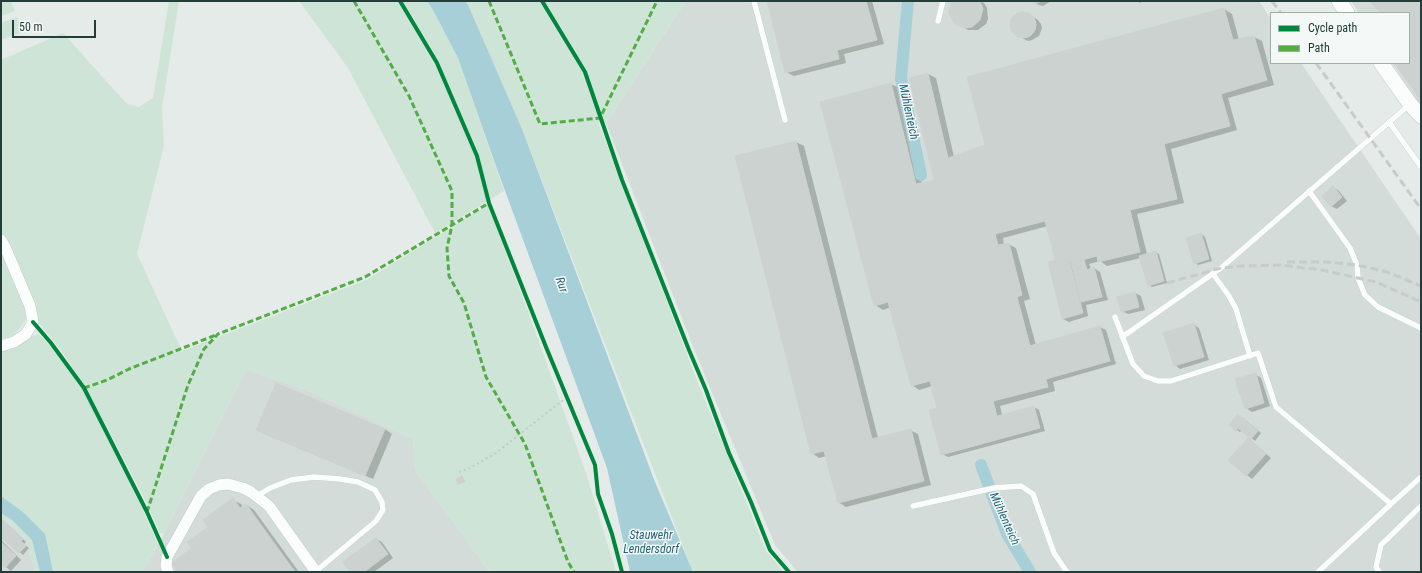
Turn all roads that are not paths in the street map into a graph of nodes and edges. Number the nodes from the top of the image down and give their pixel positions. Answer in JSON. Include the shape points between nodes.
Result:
{"nodes":[{"id":1,"x":754,"y":1,"type":"edge"},
{"id":2,"x":943,"y":1,"type":"edge"},
{"id":3,"x":1339,"y":1,"type":"edge"},
{"id":4,"x":1346,"y":12,"type":"edge"},
{"id":5,"x":938,"y":21,"type":"dead end"},
{"id":6,"x":1382,"y":64,"type":"edge"},
{"id":7,"x":1410,"y":104,"type":"junction"},
{"id":8,"x":1421,"y":116,"type":"edge"},
{"id":9,"x":785,"y":120,"type":"dead end"},
{"id":10,"x":1389,"y":122,"type":"junction"},
{"id":11,"x":1421,"y":167,"type":"edge"},
{"id":12,"x":1308,"y":191,"type":"junction"},
{"id":13,"x":1,"y":240,"type":"edge"},
{"id":14,"x":1213,"y":274,"type":"junction"},
{"id":15,"x":1115,"y":317,"type":"dead end"},
{"id":16,"x":1421,"y":328,"type":"edge"},
{"id":17,"x":1122,"y":336,"type":"junction"},
{"id":18,"x":1,"y":346,"type":"edge"},
{"id":19,"x":1250,"y":356,"type":"junction"},
{"id":20,"x":1421,"y":477,"type":"edge"},
{"id":21,"x":256,"y":496,"type":"junction"},
{"id":22,"x":1390,"y":504,"type":"junction"},
{"id":23,"x":913,"y":506,"type":"dead end"},
{"id":24,"x":1421,"y":506,"type":"edge"},
{"id":25,"x":168,"y":572,"type":"edge"},
{"id":26,"x":316,"y":572,"type":"edge"},
{"id":27,"x":1067,"y":572,"type":"edge"},
{"id":28,"x":1318,"y":572,"type":"edge"},
{"id":29,"x":1379,"y":572,"type":"edge"}],
"edges":[{"from":1,"to":9,"type":"lane"},
{"from":2,"to":5,"type":"lane"},
{"from":3,"to":4,"type":"main road"},
{"from":6,"to":7,"type":"main road"},
{"from":7,"to":8,"type":"main road"},
{"from":7,"to":10,"type":"lane"},
{"from":10,"to":11,"type":"lane"},
{"from":10,"to":12,"type":"lane"},
{"from":12,"to":14,"type":"lane"},
{"from":12,"to":16,"type":"lane","via":[[1350,248],[1357,264],[1358,278],[1364,295],[1378,307]]},
{"from":13,"to":18,"type":"street","via":[[30,306],[33,322],[26,334],[14,342]]},
{"from":14,"to":17,"type":"lane"},
{"from":14,"to":19,"type":"lane","via":[[1236,309]]},
{"from":15,"to":17,"type":"lane"},
{"from":17,"to":19,"type":"lane","via":[[1133,364],[1144,376],[1158,381],[1171,381]]},
{"from":19,"to":22,"type":"lane","via":[[1258,354],[1276,407]]},
{"from":20,"to":22,"type":"lane"},
{"from":21,"to":25,"type":"street","via":[[243,488],[228,484],[220,485],[201,496],[167,557]]},
{"from":21,"to":26,"type":"street","via":[[277,516]]},
{"from":21,"to":26,"type":"lane","via":[[291,480],[314,477],[358,482],[375,490],[382,502],[383,510],[376,521]]},
{"from":22,"to":28,"type":"lane"},
{"from":23,"to":27,"type":"lane","via":[[994,488],[1021,486],[1033,494],[1054,553]]},
{"from":24,"to":29,"type":"lane","via":[[1380,545],[1376,567]]}]}
